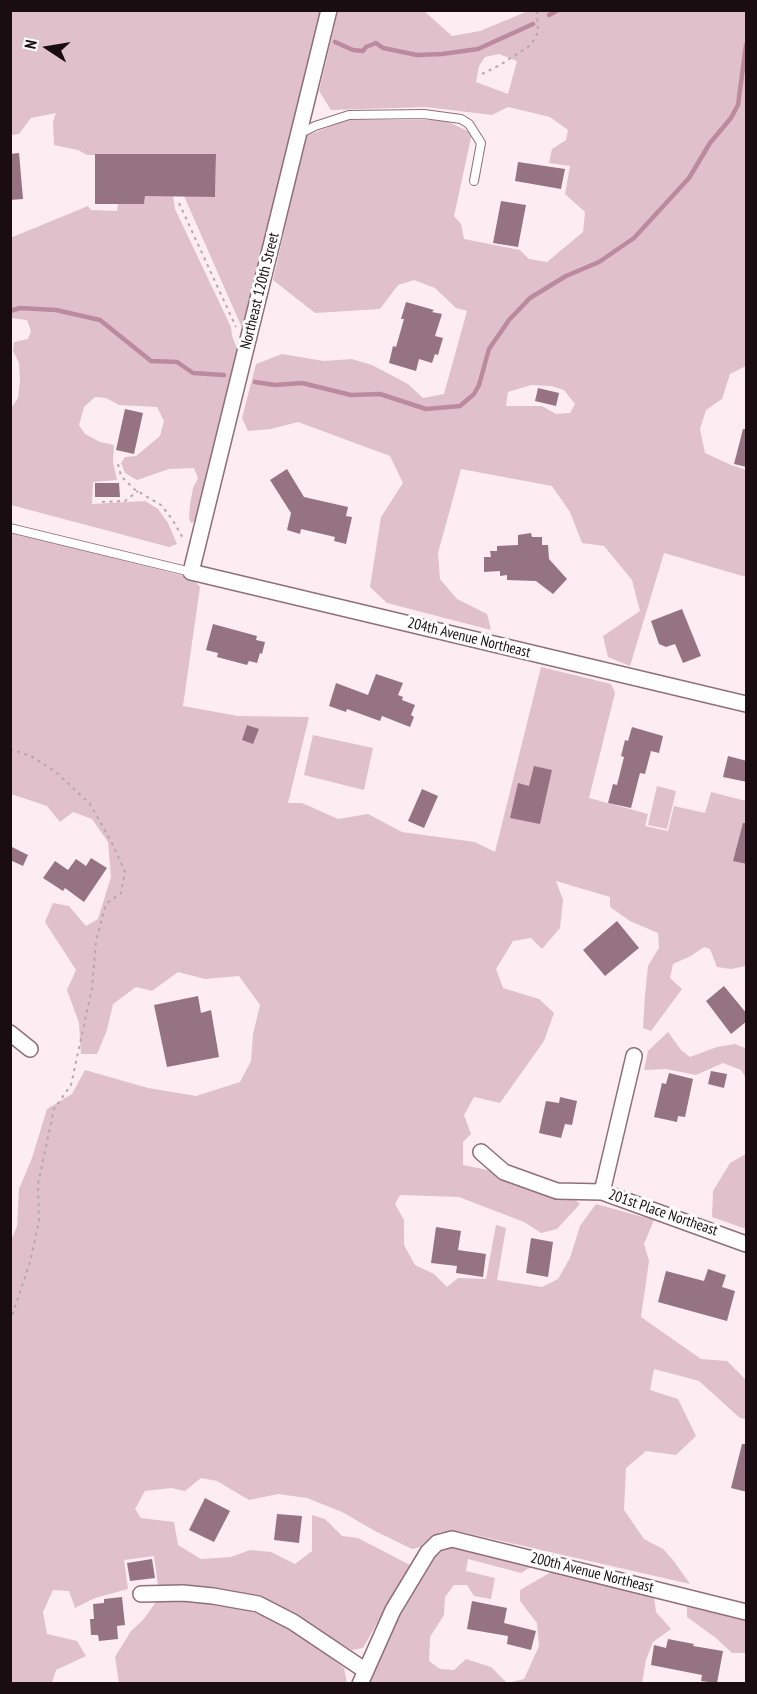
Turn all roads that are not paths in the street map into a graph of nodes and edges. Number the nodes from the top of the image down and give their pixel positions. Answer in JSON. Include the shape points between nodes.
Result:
{"nodes":[{"id":1,"x":329,"y":10,"type":"edge"},
{"id":2,"x":299,"y":134,"type":"junction"},
{"id":3,"x":474,"y":181,"type":"dead end"},
{"id":4,"x":10,"y":528,"type":"edge"},
{"id":5,"x":191,"y":572,"type":"junction"},
{"id":6,"x":747,"y":704,"type":"edge"},
{"id":7,"x":10,"y":1034,"type":"edge"},
{"id":8,"x":30,"y":1049,"type":"dead end"},
{"id":9,"x":634,"y":1056,"type":"dead end"},
{"id":10,"x":481,"y":1152,"type":"dead end"},
{"id":11,"x":602,"y":1192,"type":"junction"},
{"id":12,"x":747,"y":1244,"type":"edge"},
{"id":13,"x":141,"y":1594,"type":"dead end"},
{"id":14,"x":747,"y":1612,"type":"edge"},
{"id":15,"x":363,"y":1677,"type":"edge"}],
"edges":[{"from":1,"to":2,"type":"street","name":"Northeast 120th Street"},
{"from":2,"to":3,"type":"lane","via":[[349,116],[424,114],[461,119],[481,143]]},
{"from":2,"to":5,"type":"street","name":"Northeast 120th Street"},
{"from":4,"to":5,"type":"lane"},
{"from":5,"to":6,"type":"street","name":"204th Avenue Northeast"},
{"from":7,"to":8,"type":"street"},
{"from":9,"to":11,"type":"street"},
{"from":10,"to":11,"type":"street","name":"201st Place Northeast","via":[[504,1172],[557,1191]]},
{"from":11,"to":12,"type":"street","name":"201st Place Northeast"},
{"from":13,"to":15,"type":"street","via":[[183,1593],[258,1604],[293,1622]]},
{"from":14,"to":15,"type":"street","name":"200th Avenue Northeast","via":[[452,1539],[437,1542],[428,1552],[393,1610]]}]}
